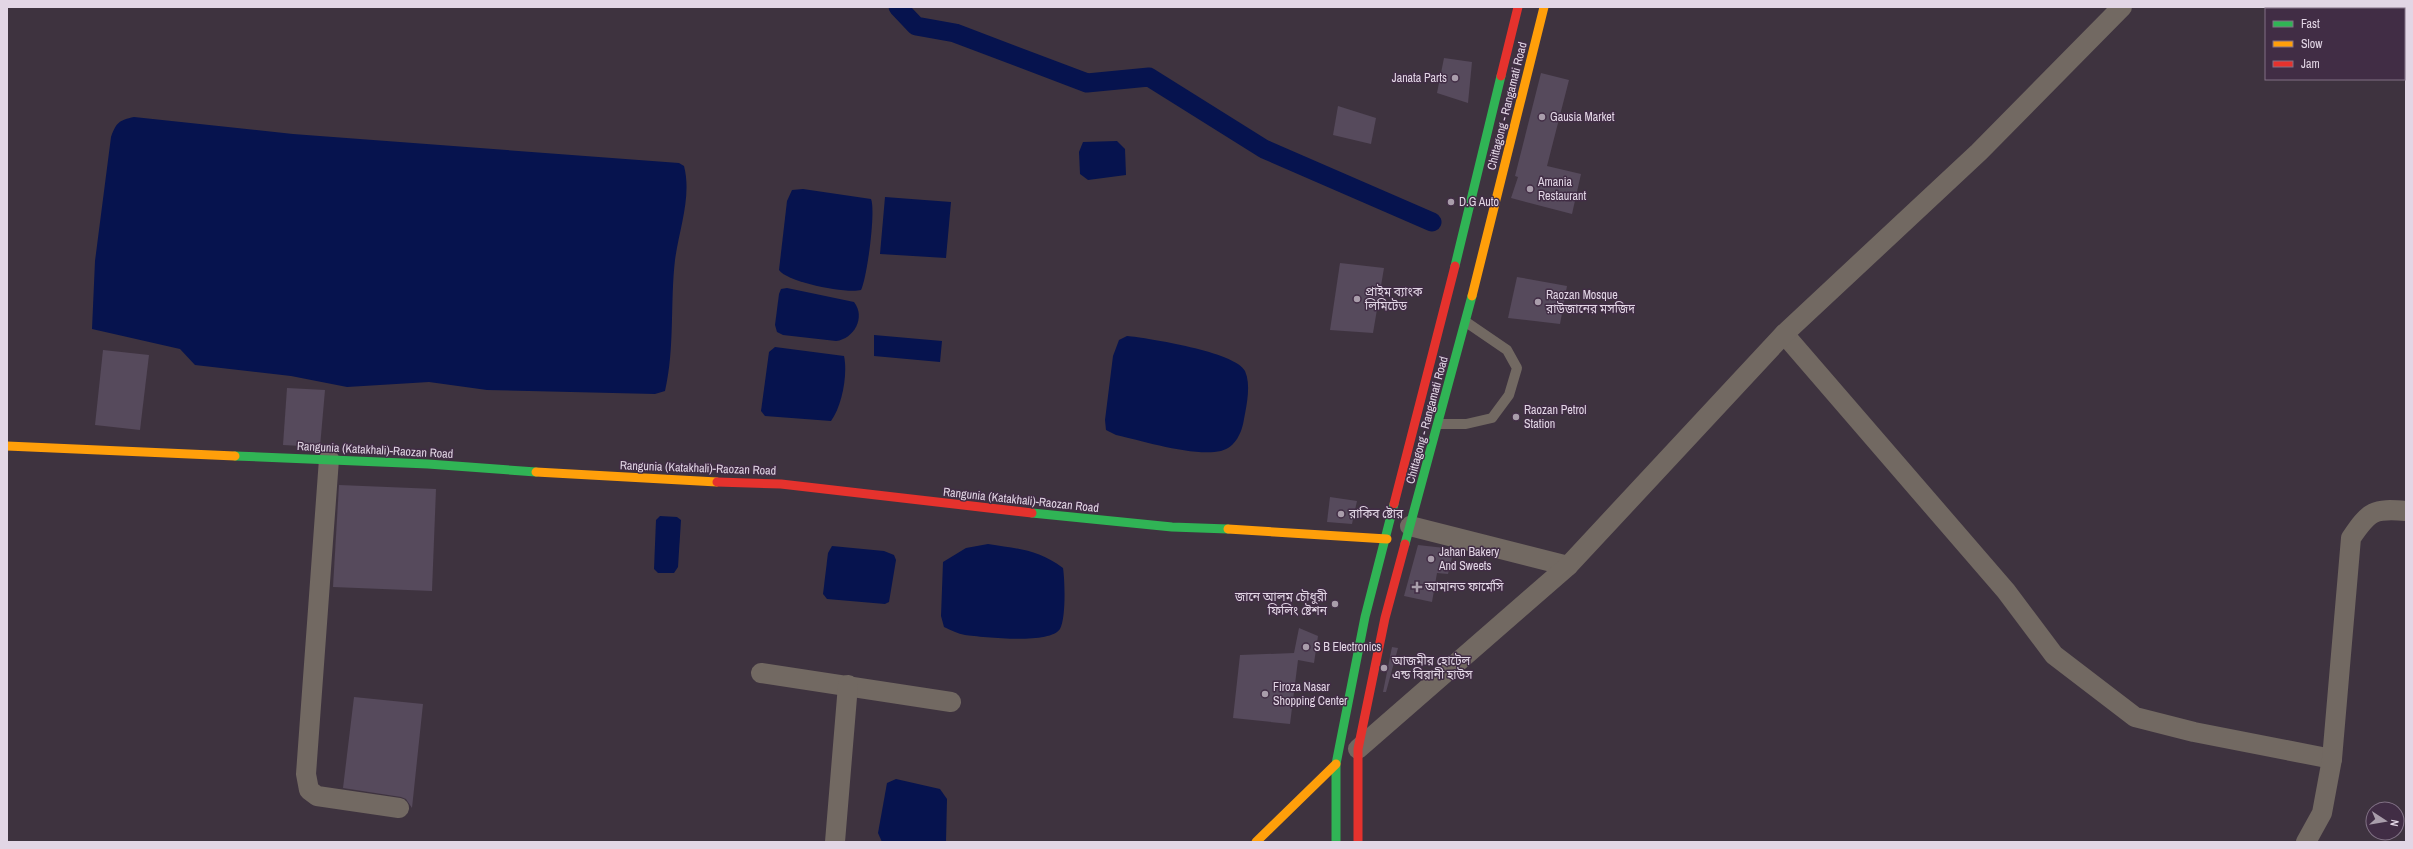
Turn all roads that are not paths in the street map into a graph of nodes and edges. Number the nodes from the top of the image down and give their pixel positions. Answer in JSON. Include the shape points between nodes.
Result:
{"nodes":[{"id":1,"x":1518,"y":7,"type":"edge"},
{"id":2,"x":1544,"y":7,"type":"edge"},
{"id":3,"x":2122,"y":7,"type":"edge"},
{"id":4,"x":1466,"y":322,"type":"junction"},
{"id":5,"x":1784,"y":334,"type":"junction"},
{"id":6,"x":1439,"y":424,"type":"junction"},
{"id":7,"x":7,"y":446,"type":"edge"},
{"id":8,"x":329,"y":459,"type":"junction"},
{"id":9,"x":2406,"y":511,"type":"edge"},
{"id":10,"x":1410,"y":526,"type":"junction"},
{"id":11,"x":1387,"y":539,"type":"junction"},
{"id":12,"x":1568,"y":566,"type":"junction"},
{"id":13,"x":761,"y":673,"type":"dead end"},
{"id":14,"x":848,"y":685,"type":"junction"},
{"id":15,"x":951,"y":702,"type":"dead end"},
{"id":16,"x":1358,"y":749,"type":"junction"},
{"id":17,"x":2332,"y":759,"type":"junction"},
{"id":18,"x":1336,"y":764,"type":"junction"},
{"id":19,"x":399,"y":808,"type":"dead end"},
{"id":20,"x":835,"y":842,"type":"edge"},
{"id":21,"x":1256,"y":842,"type":"edge"},
{"id":22,"x":1336,"y":842,"type":"edge"},
{"id":23,"x":1358,"y":842,"type":"edge"},
{"id":24,"x":2306,"y":842,"type":"edge"}],
"edges":[{"from":1,"to":11,"type":"main road","name":"Chittagong - Rangamati Road"},
{"from":2,"to":4,"type":"main road","name":"Chittagong - Rangamati Road"},
{"from":3,"to":5,"type":"street","via":[[1979,152]]},
{"from":4,"to":6,"type":"main road","name":"Chittagong - Rangamati Road"},
{"from":4,"to":6,"type":"lane","via":[[1507,350],[1517,368],[1509,396],[1492,418],[1466,424]]},
{"from":5,"to":12,"type":"street"},
{"from":5,"to":17,"type":"street","via":[[2006,590],[2054,655],[2136,717],[2194,732]]},
{"from":6,"to":10,"type":"main road","name":"Chittagong - Rangamati Road"},
{"from":7,"to":8,"type":"main road","name":"Rangunia (Katakhali)-Raozan Road"},
{"from":8,"to":11,"type":"main road","name":"Rangunia (Katakhali)-Raozan Road","via":[[642,479],[781,484],[914,501],[1172,527]]},
{"from":8,"to":19,"type":"street","via":[[306,774],[309,790],[317,796]]},
{"from":9,"to":17,"type":"street","via":[[2384,509],[2365,518],[2351,538]]},
{"from":10,"to":12,"type":"street"},
{"from":10,"to":16,"type":"main road","name":"Chittagong - Rangamati Road","via":[[1385,618]]},
{"from":11,"to":18,"type":"main road","name":"Chittagong - Rangamati Road","via":[[1365,617]]},
{"from":12,"to":16,"type":"street"},
{"from":13,"to":14,"type":"street"},
{"from":14,"to":15,"type":"street"},
{"from":14,"to":20,"type":"street"},
{"from":16,"to":23,"type":"main road","name":"Chittagong - Rangamati Road"},
{"from":17,"to":24,"type":"street","via":[[2322,813]]},
{"from":18,"to":21,"type":"main road"},
{"from":18,"to":22,"type":"main road","name":"Chittagong - Rangamati Road"}]}
